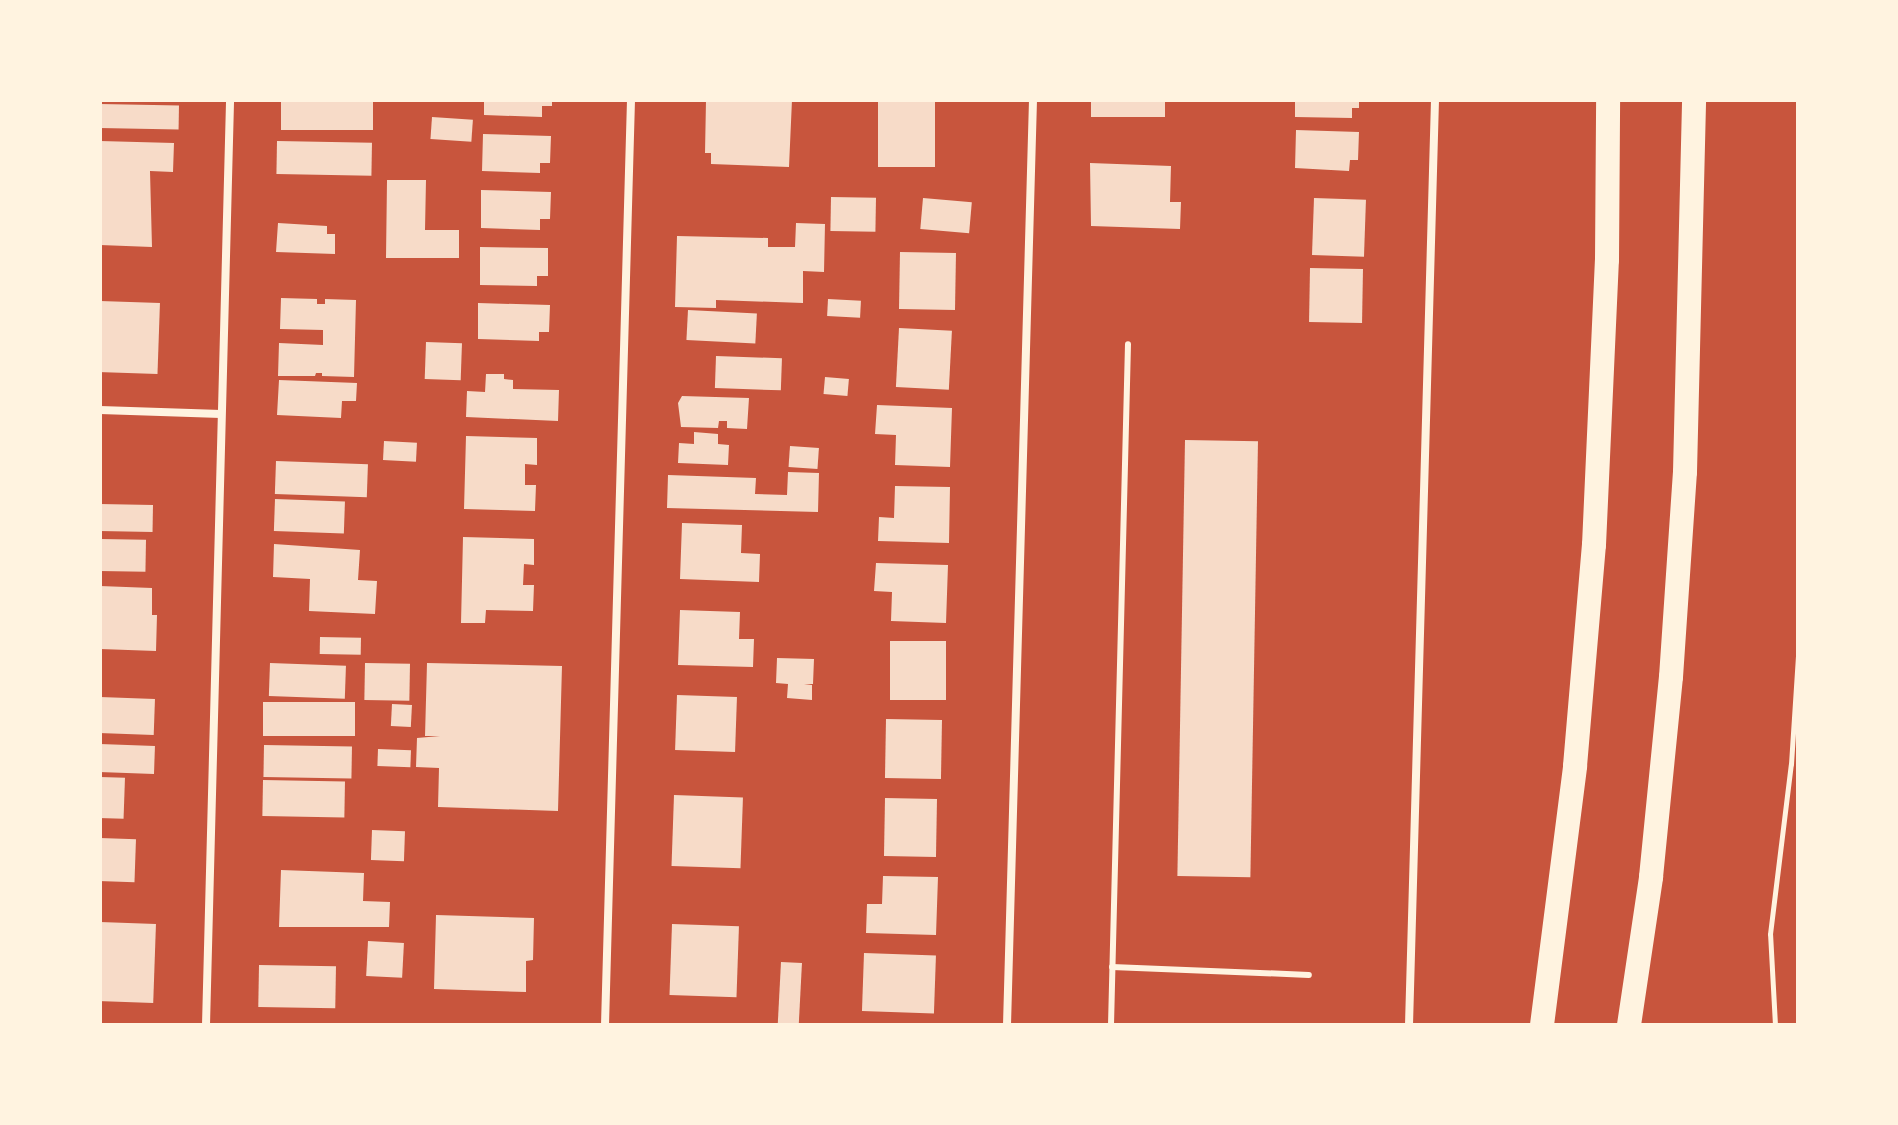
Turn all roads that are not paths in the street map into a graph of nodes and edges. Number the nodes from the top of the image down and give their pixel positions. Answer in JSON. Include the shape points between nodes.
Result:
{"nodes":[{"id":1,"x":230,"y":100,"type":"edge"},
{"id":2,"x":631,"y":100,"type":"edge"},
{"id":3,"x":1033,"y":100,"type":"edge"},
{"id":4,"x":1435,"y":100,"type":"edge"},
{"id":5,"x":1608,"y":100,"type":"edge"},
{"id":6,"x":1694,"y":100,"type":"edge"},
{"id":7,"x":1128,"y":344,"type":"dead end"},
{"id":8,"x":100,"y":410,"type":"edge"},
{"id":9,"x":221,"y":414,"type":"junction"},
{"id":10,"x":1112,"y":967,"type":"junction"},
{"id":11,"x":1309,"y":975,"type":"dead end"},
{"id":12,"x":206,"y":1025,"type":"edge"},
{"id":13,"x":605,"y":1025,"type":"edge"},
{"id":14,"x":1007,"y":1025,"type":"edge"},
{"id":15,"x":1111,"y":1025,"type":"edge"},
{"id":16,"x":1409,"y":1025,"type":"edge"},
{"id":17,"x":1542,"y":1025,"type":"edge"},
{"id":18,"x":1629,"y":1025,"type":"edge"}],
"edges":[{"from":1,"to":9,"type":"street"},
{"from":2,"to":13,"type":"street"},
{"from":3,"to":14,"type":"street"},
{"from":4,"to":16,"type":"street"},
{"from":5,"to":17,"type":"highway","via":[[1594,545],[1575,766]]},
{"from":6,"to":18,"type":"highway","via":[[1687,418],[1676,605],[1651,877]]},
{"from":7,"to":10,"type":"lane"},
{"from":8,"to":9,"type":"street"},
{"from":9,"to":12,"type":"street"},
{"from":10,"to":11,"type":"lane"},
{"from":10,"to":15,"type":"lane"}]}
